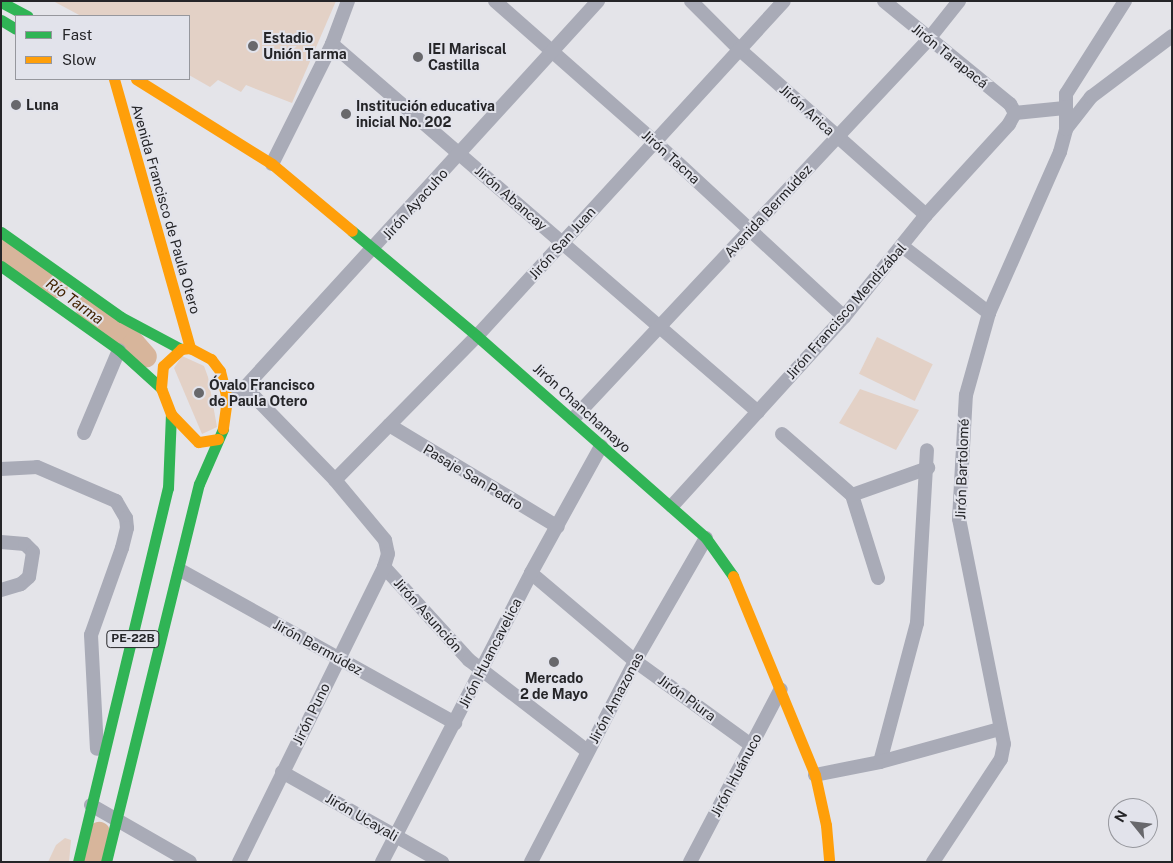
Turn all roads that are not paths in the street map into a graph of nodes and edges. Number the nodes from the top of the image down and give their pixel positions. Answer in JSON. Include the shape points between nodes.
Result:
{"nodes":[{"id":1,"x":348,"y":1,"type":"edge"},
{"id":2,"x":495,"y":1,"type":"edge"},
{"id":3,"x":598,"y":1,"type":"edge"},
{"id":4,"x":690,"y":1,"type":"edge"},
{"id":5,"x":784,"y":1,"type":"edge"},
{"id":6,"x":884,"y":1,"type":"edge"},
{"id":7,"x":959,"y":1,"type":"edge"},
{"id":8,"x":1,"y":2,"type":"edge"},
{"id":9,"x":1122,"y":2,"type":"edge"},
{"id":10,"x":25,"y":15,"type":"edge"},
{"id":11,"x":1,"y":20,"type":"edge"},
{"id":12,"x":15,"y":27,"type":"edge"},
{"id":13,"x":1172,"y":36,"type":"edge"},
{"id":14,"x":928,"y":40,"type":"junction"},
{"id":15,"x":332,"y":44,"type":"junction"},
{"id":16,"x":739,"y":49,"type":"junction"},
{"id":17,"x":553,"y":52,"type":"junction"},
{"id":18,"x":114,"y":80,"type":"edge"},
{"id":19,"x":117,"y":80,"type":"edge"},
{"id":20,"x":138,"y":80,"type":"edge"},
{"id":21,"x":157,"y":93,"type":"junction"},
{"id":22,"x":1066,"y":108,"type":"junction"},
{"id":23,"x":1015,"y":113,"type":"junction"},
{"id":24,"x":1066,"y":129,"type":"junction"},
{"id":25,"x":837,"y":137,"type":"junction"},
{"id":26,"x":654,"y":141,"type":"junction"},
{"id":27,"x":460,"y":154,"type":"junction"},
{"id":28,"x":272,"y":164,"type":"junction"},
{"id":29,"x":926,"y":215,"type":"junction"},
{"id":30,"x":750,"y":229,"type":"junction"},
{"id":31,"x":1,"y":232,"type":"edge"},
{"id":32,"x":564,"y":243,"type":"junction"},
{"id":33,"x":902,"y":246,"type":"junction"},
{"id":34,"x":374,"y":250,"type":"junction"},
{"id":35,"x":1,"y":266,"type":"edge"},
{"id":36,"x":989,"y":313,"type":"junction"},
{"id":37,"x":844,"y":317,"type":"junction"},
{"id":38,"x":661,"y":328,"type":"junction"},
{"id":39,"x":477,"y":336,"type":"junction"},
{"id":40,"x":185,"y":349,"type":"junction"},
{"id":41,"x":119,"y":350,"type":"junction"},
{"id":42,"x":245,"y":387,"type":"junction"},
{"id":43,"x":161,"y":388,"type":"junction"},
{"id":44,"x":227,"y":399,"type":"junction"},
{"id":45,"x":758,"y":412,"type":"junction"},
{"id":46,"x":171,"y":414,"type":"junction"},
{"id":47,"x":573,"y":418,"type":"junction"},
{"id":48,"x":389,"y":425,"type":"junction"},
{"id":49,"x":84,"y":433,"type":"dead end"},
{"id":50,"x":782,"y":434,"type":"dead end"},
{"id":51,"x":218,"y":439,"type":"junction"},
{"id":52,"x":601,"y":446,"type":"junction"},
{"id":53,"x":927,"y":450,"type":"dead end"},
{"id":54,"x":928,"y":468,"type":"junction"},
{"id":55,"x":1,"y":469,"type":"edge"},
{"id":56,"x":335,"y":480,"type":"junction"},
{"id":57,"x":852,"y":494,"type":"junction"},
{"id":58,"x":672,"y":506,"type":"junction"},
{"id":59,"x":558,"y":527,"type":"junction"},
{"id":60,"x":706,"y":538,"type":"junction"},
{"id":61,"x":1,"y":542,"type":"edge"},
{"id":62,"x":384,"y":567,"type":"junction"},
{"id":63,"x":180,"y":570,"type":"junction"},
{"id":64,"x":531,"y":573,"type":"junction"},
{"id":65,"x":878,"y":578,"type":"dead end"},
{"id":66,"x":1,"y":590,"type":"edge"},
{"id":67,"x":338,"y":658,"type":"junction"},
{"id":68,"x":635,"y":661,"type":"junction"},
{"id":69,"x":483,"y":670,"type":"junction"},
{"id":70,"x":781,"y":689,"type":"junction"},
{"id":71,"x":455,"y":723,"type":"junction"},
{"id":72,"x":1000,"y":729,"type":"junction"},
{"id":73,"x":751,"y":745,"type":"junction"},
{"id":74,"x":587,"y":751,"type":"junction"},
{"id":75,"x":880,"y":762,"type":"junction"},
{"id":76,"x":282,"y":772,"type":"junction"},
{"id":77,"x":815,"y":775,"type":"junction"},
{"id":78,"x":97,"y":782,"type":"junction"},
{"id":79,"x":91,"y":805,"type":"junction"},
{"id":80,"x":116,"y":820,"type":"junction"},
{"id":81,"x":395,"y":837,"type":"junction"},
{"id":82,"x":78,"y":862,"type":"edge"},
{"id":83,"x":106,"y":862,"type":"edge"},
{"id":84,"x":190,"y":862,"type":"edge"},
{"id":85,"x":239,"y":862,"type":"edge"},
{"id":86,"x":382,"y":862,"type":"edge"},
{"id":87,"x":442,"y":862,"type":"edge"},
{"id":88,"x":531,"y":862,"type":"edge"},
{"id":89,"x":690,"y":862,"type":"edge"},
{"id":90,"x":829,"y":862,"type":"edge"},
{"id":91,"x":933,"y":862,"type":"edge"}],
"edges":[{"from":1,"to":15,"type":"street"},
{"from":2,"to":17,"type":"street","name":"Jirón Tacna"},
{"from":3,"to":17,"type":"street","name":"Jirón Ayacuho"},
{"from":4,"to":16,"type":"street","name":"Jirón Arica"},
{"from":5,"to":16,"type":"street","name":"Jirón San Juan"},
{"from":6,"to":14,"type":"street","name":"Jirón Tarapacá"},
{"from":7,"to":14,"type":"street","name":"Avenida Bermúdez"},
{"from":8,"to":10,"type":"main road"},
{"from":9,"to":22,"type":"street","name":"Jirón Bartolomé","via":[[1066,94]]},
{"from":11,"to":12,"type":"main road"},
{"from":13,"to":24,"type":"street","name":"Jirón Bartolomé","via":[[1091,97]]},
{"from":14,"to":23,"type":"street","name":"Jirón Tarapacá","via":[[1010,104]]},
{"from":14,"to":25,"type":"street","name":"Avenida Bermúdez"},
{"from":15,"to":27,"type":"street","name":"Jirón Abancay"},
{"from":15,"to":28,"type":"street"},
{"from":16,"to":25,"type":"street","name":"Jirón Arica"},
{"from":16,"to":26,"type":"street","name":"Jirón San Juan"},
{"from":17,"to":26,"type":"street","name":"Jirón Tacna"},
{"from":17,"to":27,"type":"street","name":"Jirón Ayacuho"},
{"from":18,"to":40,"type":"main road","name":"Avenida Francisco de Paula Otero"},
{"from":19,"to":21,"type":"main road","name":"Jirón Chanchamayo"},
{"from":20,"to":21,"type":"main road","name":"Jirón Chanchamayo"},
{"from":21,"to":28,"type":"main road","name":"Jirón Chanchamayo"},
{"from":22,"to":23,"type":"street"},
{"from":22,"to":24,"type":"street","name":"Jirón Bartolomé"},
{"from":23,"to":29,"type":"street","name":"Jirón Francisco Mendizábal","via":[[1009,124]]},
{"from":24,"to":36,"type":"street","name":"Jirón Bartolomé","via":[[1060,152]]},
{"from":25,"to":29,"type":"street","name":"Jirón Arica"},
{"from":25,"to":30,"type":"street","name":"Avenida Bermúdez"},
{"from":26,"to":30,"type":"street","name":"Jirón Tacna"},
{"from":26,"to":32,"type":"street","name":"Jirón San Juan"},
{"from":27,"to":32,"type":"street","name":"Jirón Abancay"},
{"from":27,"to":34,"type":"street","name":"Jirón Ayacuho"},
{"from":28,"to":34,"type":"main road","name":"Jirón Chanchamayo"},
{"from":29,"to":33,"type":"street","name":"Jirón Francisco Mendizábal"},
{"from":30,"to":37,"type":"street","name":"Jirón Tacna"},
{"from":30,"to":38,"type":"street","name":"Avenida Bermúdez"},
{"from":31,"to":40,"type":"main road","number":"PE-22B","via":[[122,317]]},
{"from":32,"to":38,"type":"street","name":"Jirón Abancay"},
{"from":32,"to":39,"type":"street","name":"Jirón San Juan"},
{"from":33,"to":36,"type":"street"},
{"from":33,"to":37,"type":"street","name":"Jirón Francisco Mendizábal"},
{"from":34,"to":39,"type":"main road","name":"Jirón Chanchamayo"},
{"from":34,"to":42,"type":"street","name":"Jirón Ayacuho"},
{"from":35,"to":41,"type":"main road","number":"PE-22B"},
{"from":36,"to":72,"type":"street","name":"Jirón Bartolomé","via":[[966,395],[958,519]]},
{"from":37,"to":45,"type":"street","name":"Jirón Francisco Mendizábal"},
{"from":38,"to":45,"type":"street","name":"Jirón Abancay"},
{"from":38,"to":47,"type":"street","name":"Avenida Bermúdez"},
{"from":39,"to":47,"type":"main road","name":"Jirón Chanchamayo"},
{"from":39,"to":48,"type":"street","name":"Jirón San Juan"},
{"from":40,"to":43,"type":"main road","number":"PE-22B","via":[[169,357],[163,366]]},
{"from":40,"to":44,"type":"main road","number":"PE-22B","via":[[211,359],[220,371]]},
{"from":41,"to":43,"type":"main road","number":"PE-22B"},
{"from":41,"to":49,"type":"street"},
{"from":42,"to":44,"type":"street","name":"Jirón Ayacuho","via":[[238,395]]},
{"from":42,"to":56,"type":"street","name":"Jirón Asunción"},
{"from":43,"to":46,"type":"main road","number":"PE-22B"},
{"from":44,"to":51,"type":"main road","number":"PE-22B","via":[[226,421]]},
{"from":45,"to":58,"type":"street","name":"Jirón Francisco Mendizábal"},
{"from":46,"to":51,"type":"main road","number":"PE-22B","via":[[198,442]]},
{"from":46,"to":78,"type":"main road","number":"PE-22B","via":[[168,488]]},
{"from":47,"to":52,"type":"main road","name":"Jirón Chanchamayo"},
{"from":48,"to":56,"type":"street","name":"Jirón San Juan"},
{"from":48,"to":59,"type":"street","name":"Pasaje San Pedro"},
{"from":50,"to":57,"type":"street"},
{"from":51,"to":63,"type":"main road","number":"PE-22B","via":[[199,484]]},
{"from":52,"to":58,"type":"main road","name":"Jirón Chanchamayo"},
{"from":52,"to":59,"type":"street","name":"Jirón Huancavelica"},
{"from":53,"to":54,"type":"street"},
{"from":54,"to":57,"type":"street"},
{"from":54,"to":75,"type":"street","via":[[917,623]]},
{"from":55,"to":78,"type":"street","via":[[37,467],[116,501],[126,518],[122,548],[91,635],[97,708]]},
{"from":56,"to":62,"type":"street","name":"Jirón Asunción","via":[[385,540],[388,554]]},
{"from":57,"to":65,"type":"street"},
{"from":58,"to":60,"type":"main road","name":"Jirón Chanchamayo"},
{"from":59,"to":64,"type":"street","name":"Jirón Huancavelica"},
{"from":60,"to":68,"type":"street","name":"Jirón Amazonas"},
{"from":60,"to":70,"type":"main road","name":"Jirón Chanchamayo","via":[[731,572]]},
{"from":61,"to":66,"type":"street","via":[[25,544],[33,552],[28,577],[21,584]]},
{"from":62,"to":67,"type":"street","name":"Jirón Puno"},
{"from":62,"to":69,"type":"street","name":"Jirón Asunción","via":[[469,660]]},
{"from":63,"to":67,"type":"street","name":"Jirón Bermúdez"},
{"from":63,"to":80,"type":"main road","number":"PE-22B"},
{"from":64,"to":68,"type":"street","name":"Jirón Piura"},
{"from":64,"to":69,"type":"street","name":"Jirón Huancavelica"},
{"from":67,"to":71,"type":"street","name":"Jirón Bermúdez"},
{"from":67,"to":76,"type":"street","name":"Jirón Puno"},
{"from":68,"to":73,"type":"street","name":"Jirón Piura"},
{"from":68,"to":74,"type":"street","name":"Jirón Amazonas"},
{"from":69,"to":71,"type":"street","name":"Jirón Huancavelica"},
{"from":69,"to":74,"type":"street","name":"Jirón Asunción"},
{"from":70,"to":73,"type":"street","name":"Jirón Huánuco"},
{"from":70,"to":77,"type":"main road","name":"Jirón Chanchamayo"},
{"from":71,"to":81,"type":"street","name":"Jirón Huancavelica"},
{"from":72,"to":75,"type":"street"},
{"from":72,"to":91,"type":"street","name":"Jirón Bartolomé","via":[[1004,744],[1001,759]]},
{"from":73,"to":89,"type":"street","name":"Jirón Huánuco"},
{"from":74,"to":88,"type":"street","name":"Jirón Amazonas"},
{"from":75,"to":77,"type":"street"},
{"from":76,"to":81,"type":"street","name":"Jirón Ucayali"},
{"from":76,"to":85,"type":"street","name":"Jirón Puno"},
{"from":77,"to":90,"type":"main road","name":"Jirón Chanchamayo","via":[[826,825]]},
{"from":78,"to":79,"type":"main road","number":"PE-22B"},
{"from":79,"to":80,"type":"street"},
{"from":79,"to":82,"type":"main road","number":"PE-22B"},
{"from":80,"to":83,"type":"main road","number":"PE-22B"},
{"from":80,"to":84,"type":"street"},
{"from":81,"to":86,"type":"street","name":"Jirón Huancavelica"},
{"from":81,"to":87,"type":"street","name":"Jirón Ucayali"}]}
